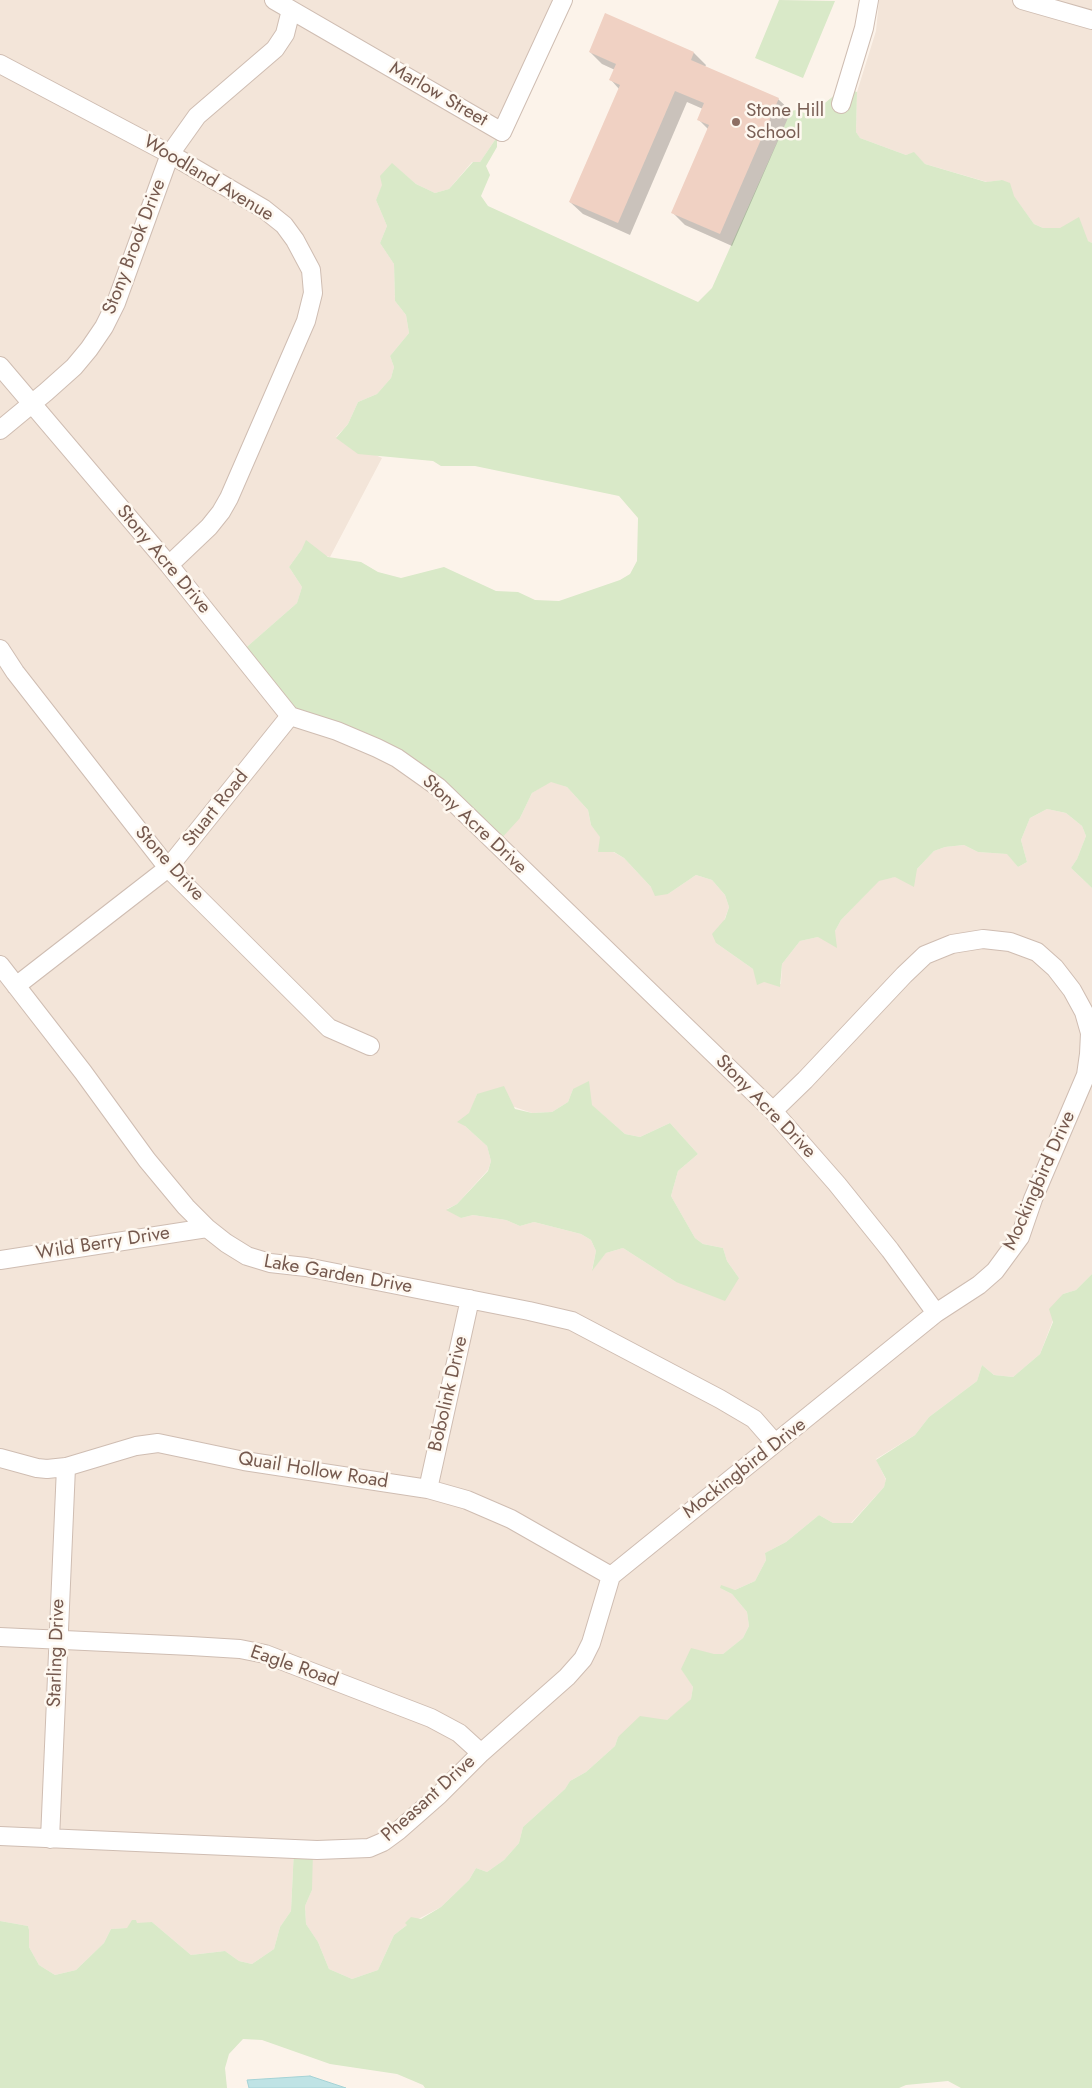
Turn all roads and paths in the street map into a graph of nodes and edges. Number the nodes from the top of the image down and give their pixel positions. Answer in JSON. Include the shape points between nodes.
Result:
{"nodes":[{"id":1,"x":274,"y":0,"type":"edge"},
{"id":2,"x":564,"y":0,"type":"edge"},
{"id":3,"x":869,"y":0,"type":"edge"},
{"id":4,"x":1022,"y":0,"type":"edge"},
{"id":5,"x":291,"y":10,"type":"junction"},
{"id":6,"x":1092,"y":20,"type":"edge"},
{"id":7,"x":0,"y":64,"type":"edge"},
{"id":8,"x":842,"y":104,"type":"dead end"},
{"id":9,"x":170,"y":154,"type":"junction"},
{"id":10,"x":0,"y":366,"type":"edge"},
{"id":11,"x":31,"y":404,"type":"junction"},
{"id":12,"x":0,"y":430,"type":"edge"},
{"id":13,"x":169,"y":565,"type":"junction"},
{"id":14,"x":0,"y":649,"type":"edge"},
{"id":15,"x":290,"y":716,"type":"junction"},
{"id":16,"x":168,"y":868,"type":"junction"},
{"id":17,"x":0,"y":965,"type":"edge"},
{"id":18,"x":16,"y":986,"type":"junction"},
{"id":19,"x":370,"y":1046,"type":"dead end"},
{"id":20,"x":772,"y":1111,"type":"junction"},
{"id":21,"x":207,"y":1228,"type":"junction"},
{"id":22,"x":0,"y":1260,"type":"edge"},
{"id":23,"x":470,"y":1299,"type":"junction"},
{"id":24,"x":936,"y":1313,"type":"junction"},
{"id":25,"x":776,"y":1444,"type":"junction"},
{"id":26,"x":0,"y":1458,"type":"edge"},
{"id":27,"x":66,"y":1467,"type":"junction"},
{"id":28,"x":428,"y":1489,"type":"junction"},
{"id":29,"x":611,"y":1576,"type":"junction"},
{"id":30,"x":0,"y":1637,"type":"edge"},
{"id":31,"x":58,"y":1640,"type":"junction"},
{"id":32,"x":481,"y":1752,"type":"junction"},
{"id":33,"x":0,"y":1836,"type":"edge"},
{"id":34,"x":50,"y":1839,"type":"junction"}],
"edges":[{"from":1,"to":5,"type":"street","name":"Marlow Street"},
{"from":2,"to":5,"type":"street","name":"Marlow Street","via":[[502,132]]},
{"from":3,"to":8,"type":"street"},
{"from":4,"to":6,"type":"street"},
{"from":5,"to":9,"type":"street","name":"Stony Brook Drive","via":[[285,34],[275,49],[198,116]]},
{"from":7,"to":9,"type":"street","name":"Woodland Avenue"},
{"from":9,"to":11,"type":"street","name":"Stony Brook Drive","via":[[116,303],[104,327],[74,367]]},
{"from":9,"to":13,"type":"street","name":"Woodland Avenue","via":[[264,209],[284,225],[311,270],[313,293],[306,320],[222,512]]},
{"from":10,"to":11,"type":"street","name":"Stony Acre Drive"},
{"from":11,"to":12,"type":"street","name":"Stony Brook Drive"},
{"from":11,"to":13,"type":"street","name":"Stony Acre Drive"},
{"from":13,"to":15,"type":"street","name":"Stony Acre Drive"},
{"from":14,"to":16,"type":"street","name":"Stone Drive"},
{"from":15,"to":16,"type":"street","name":"Stuart Road"},
{"from":15,"to":20,"type":"street","name":"Stony Acre Drive","via":[[377,748],[438,787]]},
{"from":16,"to":18,"type":"street","name":"Stuart Road"},
{"from":16,"to":19,"type":"street","name":"Stone Drive","via":[[329,1028]]},
{"from":17,"to":18,"type":"street","name":"Lake Garden Drive"},
{"from":18,"to":21,"type":"street","name":"Lake Garden Drive","via":[[147,1160],[186,1208]]},
{"from":20,"to":24,"type":"street","name":"Stony Acre Drive","via":[[843,1191]]},
{"from":20,"to":24,"type":"street","name":"Mockingbird Drive","via":[[925,955],[952,944],[983,939],[1010,942],[1037,952],[1055,968],[1084,1012],[1090,1033],[1086,1075],[1020,1237],[995,1271]]},
{"from":21,"to":22,"type":"street","name":"Wild Berry Drive"},
{"from":21,"to":23,"type":"street","name":"Lake Garden Drive","via":[[226,1244],[258,1260]]},
{"from":23,"to":25,"type":"street","name":"Lake Garden Drive","via":[[572,1322],[729,1404],[754,1419]]},
{"from":23,"to":28,"type":"street","name":"Bobolink Drive"},
{"from":24,"to":25,"type":"street","name":"Mockingbird Drive"},
{"from":25,"to":29,"type":"street","name":"Mockingbird Drive"},
{"from":26,"to":27,"type":"street","name":"Quail Hollow Road","via":[[37,1468]]},
{"from":27,"to":28,"type":"street","name":"Quail Hollow Road","via":[[136,1446],[158,1443],[244,1461]]},
{"from":27,"to":31,"type":"street","name":"Starling Drive"},
{"from":28,"to":29,"type":"street","name":"Quail Hollow Road","via":[[512,1519]]},
{"from":29,"to":32,"type":"street","name":"Pheasant Drive","via":[[592,1643],[583,1659],[567,1677]]},
{"from":30,"to":31,"type":"street","name":"Eagle Road"},
{"from":31,"to":32,"type":"street","name":"Eagle Road","via":[[240,1649],[265,1654],[431,1718],[459,1734]]},
{"from":31,"to":34,"type":"street","name":"Starling Drive"},
{"from":32,"to":34,"type":"street","name":"Pheasant Drive","via":[[398,1831],[369,1848],[317,1850]]},
{"from":33,"to":34,"type":"street","name":"Pheasant Drive"}]}
